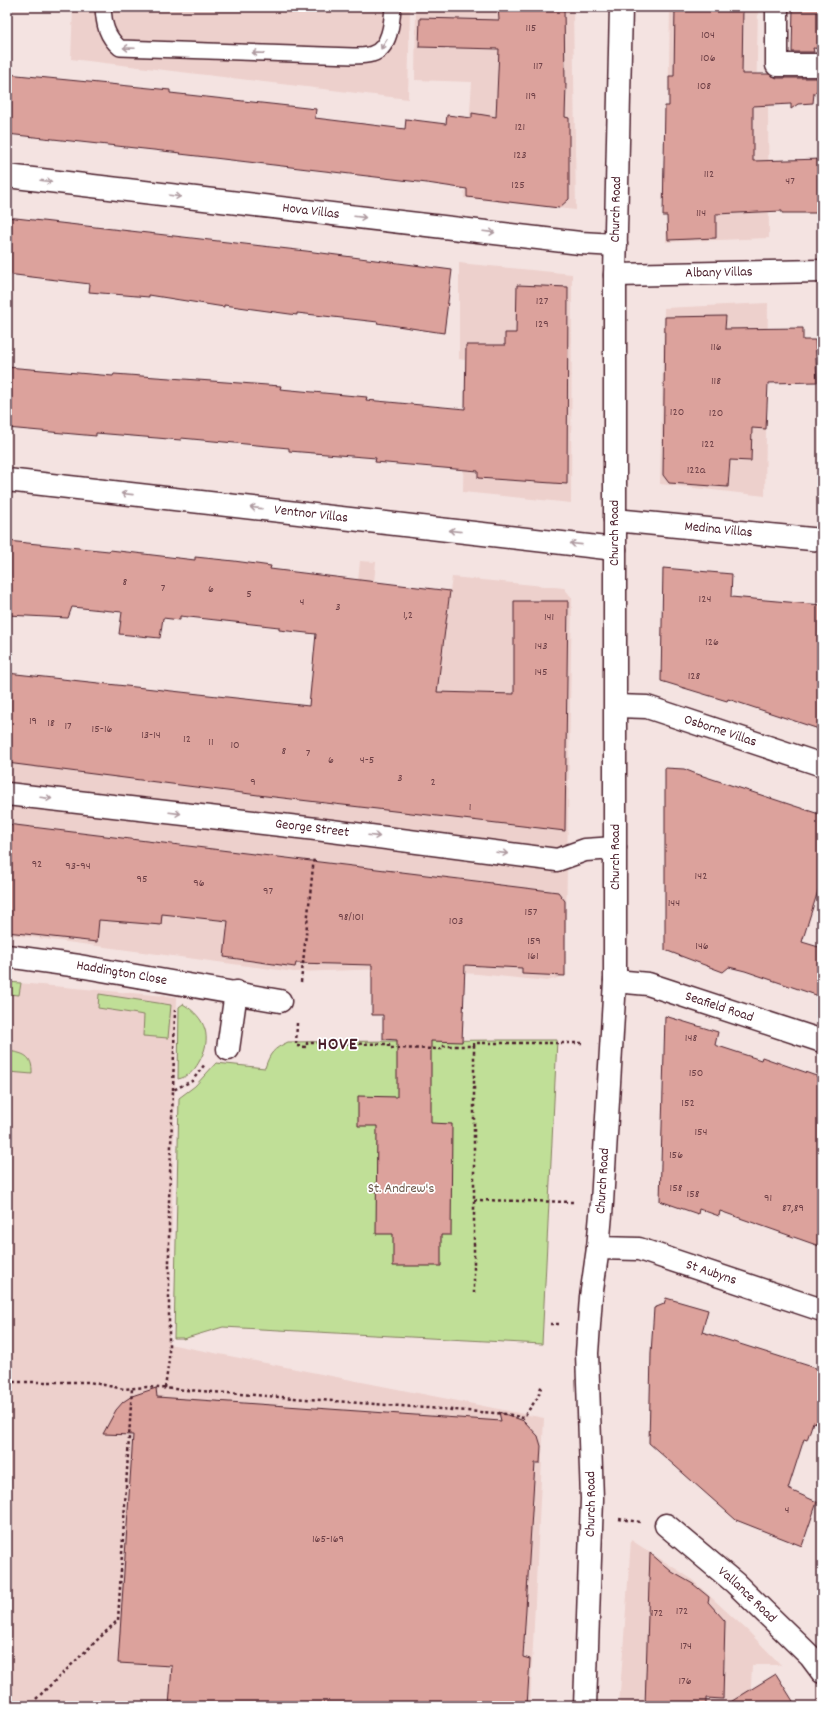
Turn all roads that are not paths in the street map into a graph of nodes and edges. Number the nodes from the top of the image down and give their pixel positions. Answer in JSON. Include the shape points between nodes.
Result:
{"nodes":[{"id":1,"x":103,"y":7,"type":"edge"},
{"id":2,"x":392,"y":7,"type":"edge"},
{"id":3,"x":621,"y":7,"type":"edge"},
{"id":4,"x":777,"y":7,"type":"edge"},
{"id":5,"x":822,"y":65,"type":"edge"},
{"id":6,"x":7,"y":176,"type":"edge"},
{"id":7,"x":616,"y":245,"type":"junction"},
{"id":8,"x":822,"y":271,"type":"edge"},
{"id":9,"x":615,"y":275,"type":"junction"},
{"id":10,"x":7,"y":480,"type":"edge"},
{"id":11,"x":615,"y":520,"type":"junction"},
{"id":12,"x":822,"y":540,"type":"edge"},
{"id":13,"x":615,"y":549,"type":"junction"},
{"id":14,"x":616,"y":706,"type":"junction"},
{"id":15,"x":822,"y":765,"type":"edge"},
{"id":16,"x":7,"y":794,"type":"edge"},
{"id":17,"x":616,"y":848,"type":"junction"},
{"id":18,"x":7,"y":956,"type":"edge"},
{"id":19,"x":615,"y":981,"type":"junction"},
{"id":20,"x":236,"y":992,"type":"junction"},
{"id":21,"x":280,"y":1000,"type":"dead end"},
{"id":22,"x":822,"y":1042,"type":"edge"},
{"id":23,"x":228,"y":1049,"type":"road end"},
{"id":24,"x":598,"y":1248,"type":"junction"},
{"id":25,"x":822,"y":1310,"type":"edge"},
{"id":26,"x":666,"y":1525,"type":"road end"},
{"id":27,"x":822,"y":1672,"type":"edge"},
{"id":28,"x":585,"y":1706,"type":"edge"}],
"edges":[{"from":2,"to":1,"type":"lane","one_way":true,"via":[[392,24],[386,40],[379,51],[367,56],[120,48],[107,34]]},
{"from":3,"to":7,"type":"street","name":"Church Road"},
{"from":4,"to":5,"type":"street","via":[[777,65]]},
{"from":6,"to":7,"type":"street","name":"Hova Villas","one_way":true,"via":[[580,243]]},
{"from":7,"to":9,"type":"street","name":"Church Road"},
{"from":8,"to":9,"type":"street","name":"Albany Villas"},
{"from":9,"to":11,"type":"street","name":"Church Road"},
{"from":13,"to":10,"type":"street","name":"Ventnor Villas","one_way":true},
{"from":11,"to":12,"type":"street","name":"Medina Villas"},
{"from":11,"to":13,"type":"street","name":"Church Road"},
{"from":13,"to":14,"type":"street","name":"Church Road"},
{"from":14,"to":15,"type":"street","name":"Osborne Villas","via":[[646,708]]},
{"from":14,"to":17,"type":"street","name":"Church Road"},
{"from":16,"to":17,"type":"street","name":"George Street","one_way":true,"via":[[316,829],[557,860],[585,850]]},
{"from":17,"to":19,"type":"street","name":"Church Road"},
{"from":18,"to":20,"type":"street","name":"Haddington Close"},
{"from":19,"to":22,"type":"street","name":"Seafield Road","via":[[648,984]]},
{"from":19,"to":24,"type":"street","name":"Church Road"},
{"from":20,"to":21,"type":"street","name":"Haddington Close"},
{"from":20,"to":23,"type":"street"},
{"from":24,"to":25,"type":"street","name":"St Aubyns","via":[[639,1249]]},
{"from":24,"to":28,"type":"street","name":"Church Road","via":[[587,1353],[592,1516]]},
{"from":26,"to":27,"type":"street","name":"Vallance Road","via":[[735,1583],[810,1656]]}]}
